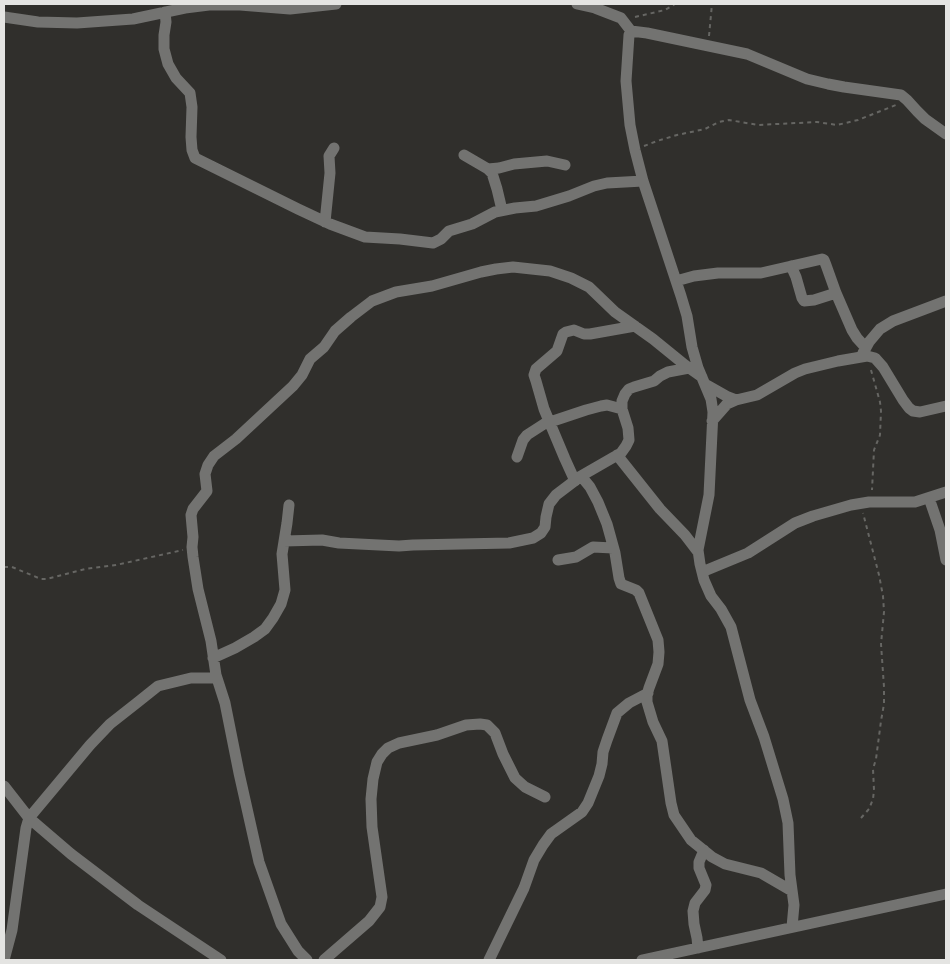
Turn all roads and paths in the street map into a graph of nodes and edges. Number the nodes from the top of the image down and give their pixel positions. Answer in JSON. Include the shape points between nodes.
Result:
{"nodes":[{"id":1,"x":336,"y":4,"type":"edge"},
{"id":2,"x":578,"y":4,"type":"edge"},
{"id":3,"x":675,"y":4,"type":"edge"},
{"id":4,"x":712,"y":4,"type":"edge"},
{"id":5,"x":595,"y":6,"type":"edge"},
{"id":6,"x":165,"y":12,"type":"junction"},
{"id":7,"x":4,"y":17,"type":"edge"},
{"id":8,"x":628,"y":26,"type":"junction"},
{"id":9,"x":707,"y":46,"type":"junction"},
{"id":10,"x":908,"y":100,"type":"junction"},
{"id":11,"x":946,"y":134,"type":"edge"},
{"id":12,"x":334,"y":148,"type":"dead end"},
{"id":13,"x":635,"y":150,"type":"junction"},
{"id":14,"x":464,"y":155,"type":"dead end"},
{"id":15,"x":565,"y":165,"type":"dead end"},
{"id":16,"x":488,"y":169,"type":"junction"},
{"id":17,"x":643,"y":181,"type":"junction"},
{"id":18,"x":502,"y":210,"type":"junction"},
{"id":19,"x":325,"y":222,"type":"junction"},
{"id":20,"x":791,"y":266,"type":"junction"},
{"id":21,"x":676,"y":281,"type":"junction"},
{"id":22,"x":836,"y":294,"type":"junction"},
{"id":23,"x":946,"y":301,"type":"edge"},
{"id":24,"x":635,"y":326,"type":"junction"},
{"id":25,"x":865,"y":354,"type":"junction"},
{"id":26,"x":689,"y":368,"type":"junction"},
{"id":27,"x":704,"y":381,"type":"junction"},
{"id":28,"x":736,"y":400,"type":"junction"},
{"id":29,"x":946,"y":406,"type":"edge"},
{"id":30,"x":622,"y":409,"type":"junction"},
{"id":31,"x":712,"y":421,"type":"junction"},
{"id":32,"x":550,"y":422,"type":"junction"},
{"id":33,"x":617,"y":455,"type":"junction"},
{"id":34,"x":517,"y":457,"type":"dead end"},
{"id":35,"x":578,"y":479,"type":"junction"},
{"id":36,"x":946,"y":492,"type":"edge"},
{"id":37,"x":929,"y":498,"type":"junction"},
{"id":38,"x":873,"y":502,"type":"junction"},
{"id":39,"x":861,"y":503,"type":"junction"},
{"id":40,"x":288,"y":505,"type":"dead end"},
{"id":41,"x":284,"y":541,"type":"junction"},
{"id":42,"x":192,"y":547,"type":"junction"},
{"id":43,"x":613,"y":548,"type":"junction"},
{"id":44,"x":698,"y":552,"type":"junction"},
{"id":45,"x":558,"y":560,"type":"dead end"},
{"id":46,"x":946,"y":560,"type":"edge"},
{"id":47,"x":4,"y":567,"type":"edge"},
{"id":48,"x":702,"y":572,"type":"junction"},
{"id":49,"x":213,"y":658,"type":"junction"},
{"id":50,"x":217,"y":678,"type":"junction"},
{"id":51,"x":648,"y":693,"type":"junction"},
{"id":52,"x":4,"y":786,"type":"edge"},
{"id":53,"x":545,"y":797,"type":"dead end"},
{"id":54,"x":29,"y":818,"type":"junction"},
{"id":55,"x":862,"y":818,"type":"dead end"},
{"id":56,"x":704,"y":850,"type":"junction"},
{"id":57,"x":792,"y":891,"type":"junction"},
{"id":58,"x":946,"y":894,"type":"edge"},
{"id":59,"x":792,"y":927,"type":"junction"},
{"id":60,"x":698,"y":948,"type":"junction"},
{"id":61,"x":4,"y":960,"type":"edge"},
{"id":62,"x":221,"y":960,"type":"edge"},
{"id":63,"x":307,"y":960,"type":"edge"},
{"id":64,"x":324,"y":960,"type":"edge"},
{"id":65,"x":489,"y":960,"type":"edge"},
{"id":66,"x":642,"y":960,"type":"edge"}],
"edges":[{"from":1,"to":6,"type":"street","via":[[290,9],[209,5]]},
{"from":2,"to":5,"type":"street"},
{"from":3,"to":8,"type":"path","via":[[665,10],[634,17]]},
{"from":4,"to":9,"type":"path"},
{"from":5,"to":8,"type":"street","via":[[621,18]]},
{"from":6,"to":7,"type":"street","via":[[133,19],[77,24]]},
{"from":6,"to":19,"type":"street","via":[[164,49],[168,64],[192,99],[191,137],[196,158]]},
{"from":8,"to":9,"type":"street"},
{"from":8,"to":13,"type":"street","via":[[626,81]]},
{"from":9,"to":10,"type":"street","via":[[746,54],[807,79],[892,93]]},
{"from":10,"to":11,"type":"street","via":[[925,119]]},
{"from":10,"to":13,"type":"path","via":[[837,125],[817,122],[758,125],[729,120]]},
{"from":12,"to":19,"type":"street","via":[[329,156]]},
{"from":13,"to":17,"type":"street"},
{"from":14,"to":16,"type":"street"},
{"from":15,"to":16,"type":"street","via":[[546,161]]},
{"from":16,"to":18,"type":"street"},
{"from":17,"to":18,"type":"street","via":[[607,183],[536,206]]},
{"from":17,"to":21,"type":"street"},
{"from":18,"to":19,"type":"street","via":[[449,231],[433,243],[365,237]]},
{"from":20,"to":21,"type":"street","via":[[762,273],[718,273]]},
{"from":20,"to":22,"type":"street","via":[[804,300]]},
{"from":20,"to":22,"type":"street","via":[[824,260]]},
{"from":21,"to":27,"type":"street","via":[[687,316],[693,352]]},
{"from":22,"to":25,"type":"street"},
{"from":23,"to":25,"type":"street","via":[[880,329],[869,342]]},
{"from":24,"to":26,"type":"street"},
{"from":24,"to":32,"type":"street","via":[[590,334],[574,330],[563,334],[557,351],[540,365],[534,375]]},
{"from":24,"to":42,"type":"street","via":[[615,312],[590,287],[550,271],[534,269],[481,272],[396,292],[372,301],[335,331],[310,359],[293,386],[214,456],[205,474],[207,491],[191,515]]},
{"from":25,"to":28,"type":"street","via":[[806,369],[757,396]]},
{"from":25,"to":29,"type":"street","via":[[875,358],[883,367],[913,411]]},
{"from":25,"to":38,"type":"path","via":[[882,411],[880,435],[874,450]]},
{"from":26,"to":27,"type":"street"},
{"from":26,"to":30,"type":"street","via":[[668,372],[654,381],[629,389],[622,401]]},
{"from":27,"to":28,"type":"street"},
{"from":27,"to":31,"type":"street","via":[[711,399]]},
{"from":28,"to":31,"type":"street","via":[[727,404]]},
{"from":30,"to":32,"type":"street","via":[[601,406]]},
{"from":30,"to":33,"type":"street","via":[[629,440]]},
{"from":31,"to":44,"type":"street","via":[[709,495]]},
{"from":32,"to":34,"type":"street","via":[[527,435]]},
{"from":32,"to":35,"type":"street","via":[[565,459]]},
{"from":33,"to":35,"type":"street"},
{"from":33,"to":44,"type":"street"},
{"from":35,"to":41,"type":"street","via":[[549,504],[541,533],[524,540],[399,546],[322,540]]},
{"from":35,"to":43,"type":"street","via":[[590,487],[598,502]]},
{"from":36,"to":37,"type":"street"},
{"from":37,"to":38,"type":"street","via":[[915,502]]},
{"from":37,"to":46,"type":"street"},
{"from":38,"to":39,"type":"street"},
{"from":39,"to":48,"type":"street","via":[[795,523],[748,553]]},
{"from":39,"to":55,"type":"path","via":[[879,575],[884,612],[881,644],[884,704],[873,769],[873,799]]},
{"from":40,"to":41,"type":"street"},
{"from":41,"to":49,"type":"street","via":[[284,590],[273,618],[254,637]]},
{"from":42,"to":47,"type":"path","via":[[47,579]]},
{"from":42,"to":49,"type":"street"},
{"from":43,"to":45,"type":"street","via":[[593,547],[581,555]]},
{"from":43,"to":51,"type":"street","via":[[621,584],[640,593],[658,640],[658,664]]},
{"from":44,"to":48,"type":"street"},
{"from":48,"to":57,"type":"street","via":[[711,596],[732,627],[750,700],[783,799],[788,823]]},
{"from":49,"to":50,"type":"street"},
{"from":50,"to":54,"type":"street","via":[[192,678],[158,686],[110,724]]},
{"from":50,"to":63,"type":"street","via":[[259,862],[281,924]]},
{"from":51,"to":56,"type":"street","via":[[647,702],[662,741],[674,815],[691,840]]},
{"from":51,"to":65,"type":"street","via":[[617,713],[588,803],[582,812],[551,834],[543,845]]},
{"from":52,"to":54,"type":"street"},
{"from":53,"to":64,"type":"street","via":[[525,788],[515,778],[495,733],[487,725],[466,725],[388,748],[377,762],[371,799],[382,897],[380,906],[369,921]]},
{"from":54,"to":61,"type":"street","via":[[12,930]]},
{"from":54,"to":62,"type":"street","via":[[138,905]]},
{"from":56,"to":57,"type":"street","via":[[725,864],[761,873]]},
{"from":56,"to":60,"type":"street","via":[[699,868],[706,885],[693,911]]},
{"from":57,"to":59,"type":"street"},
{"from":58,"to":59,"type":"street"},
{"from":59,"to":60,"type":"street"},
{"from":60,"to":66,"type":"street"}]}
